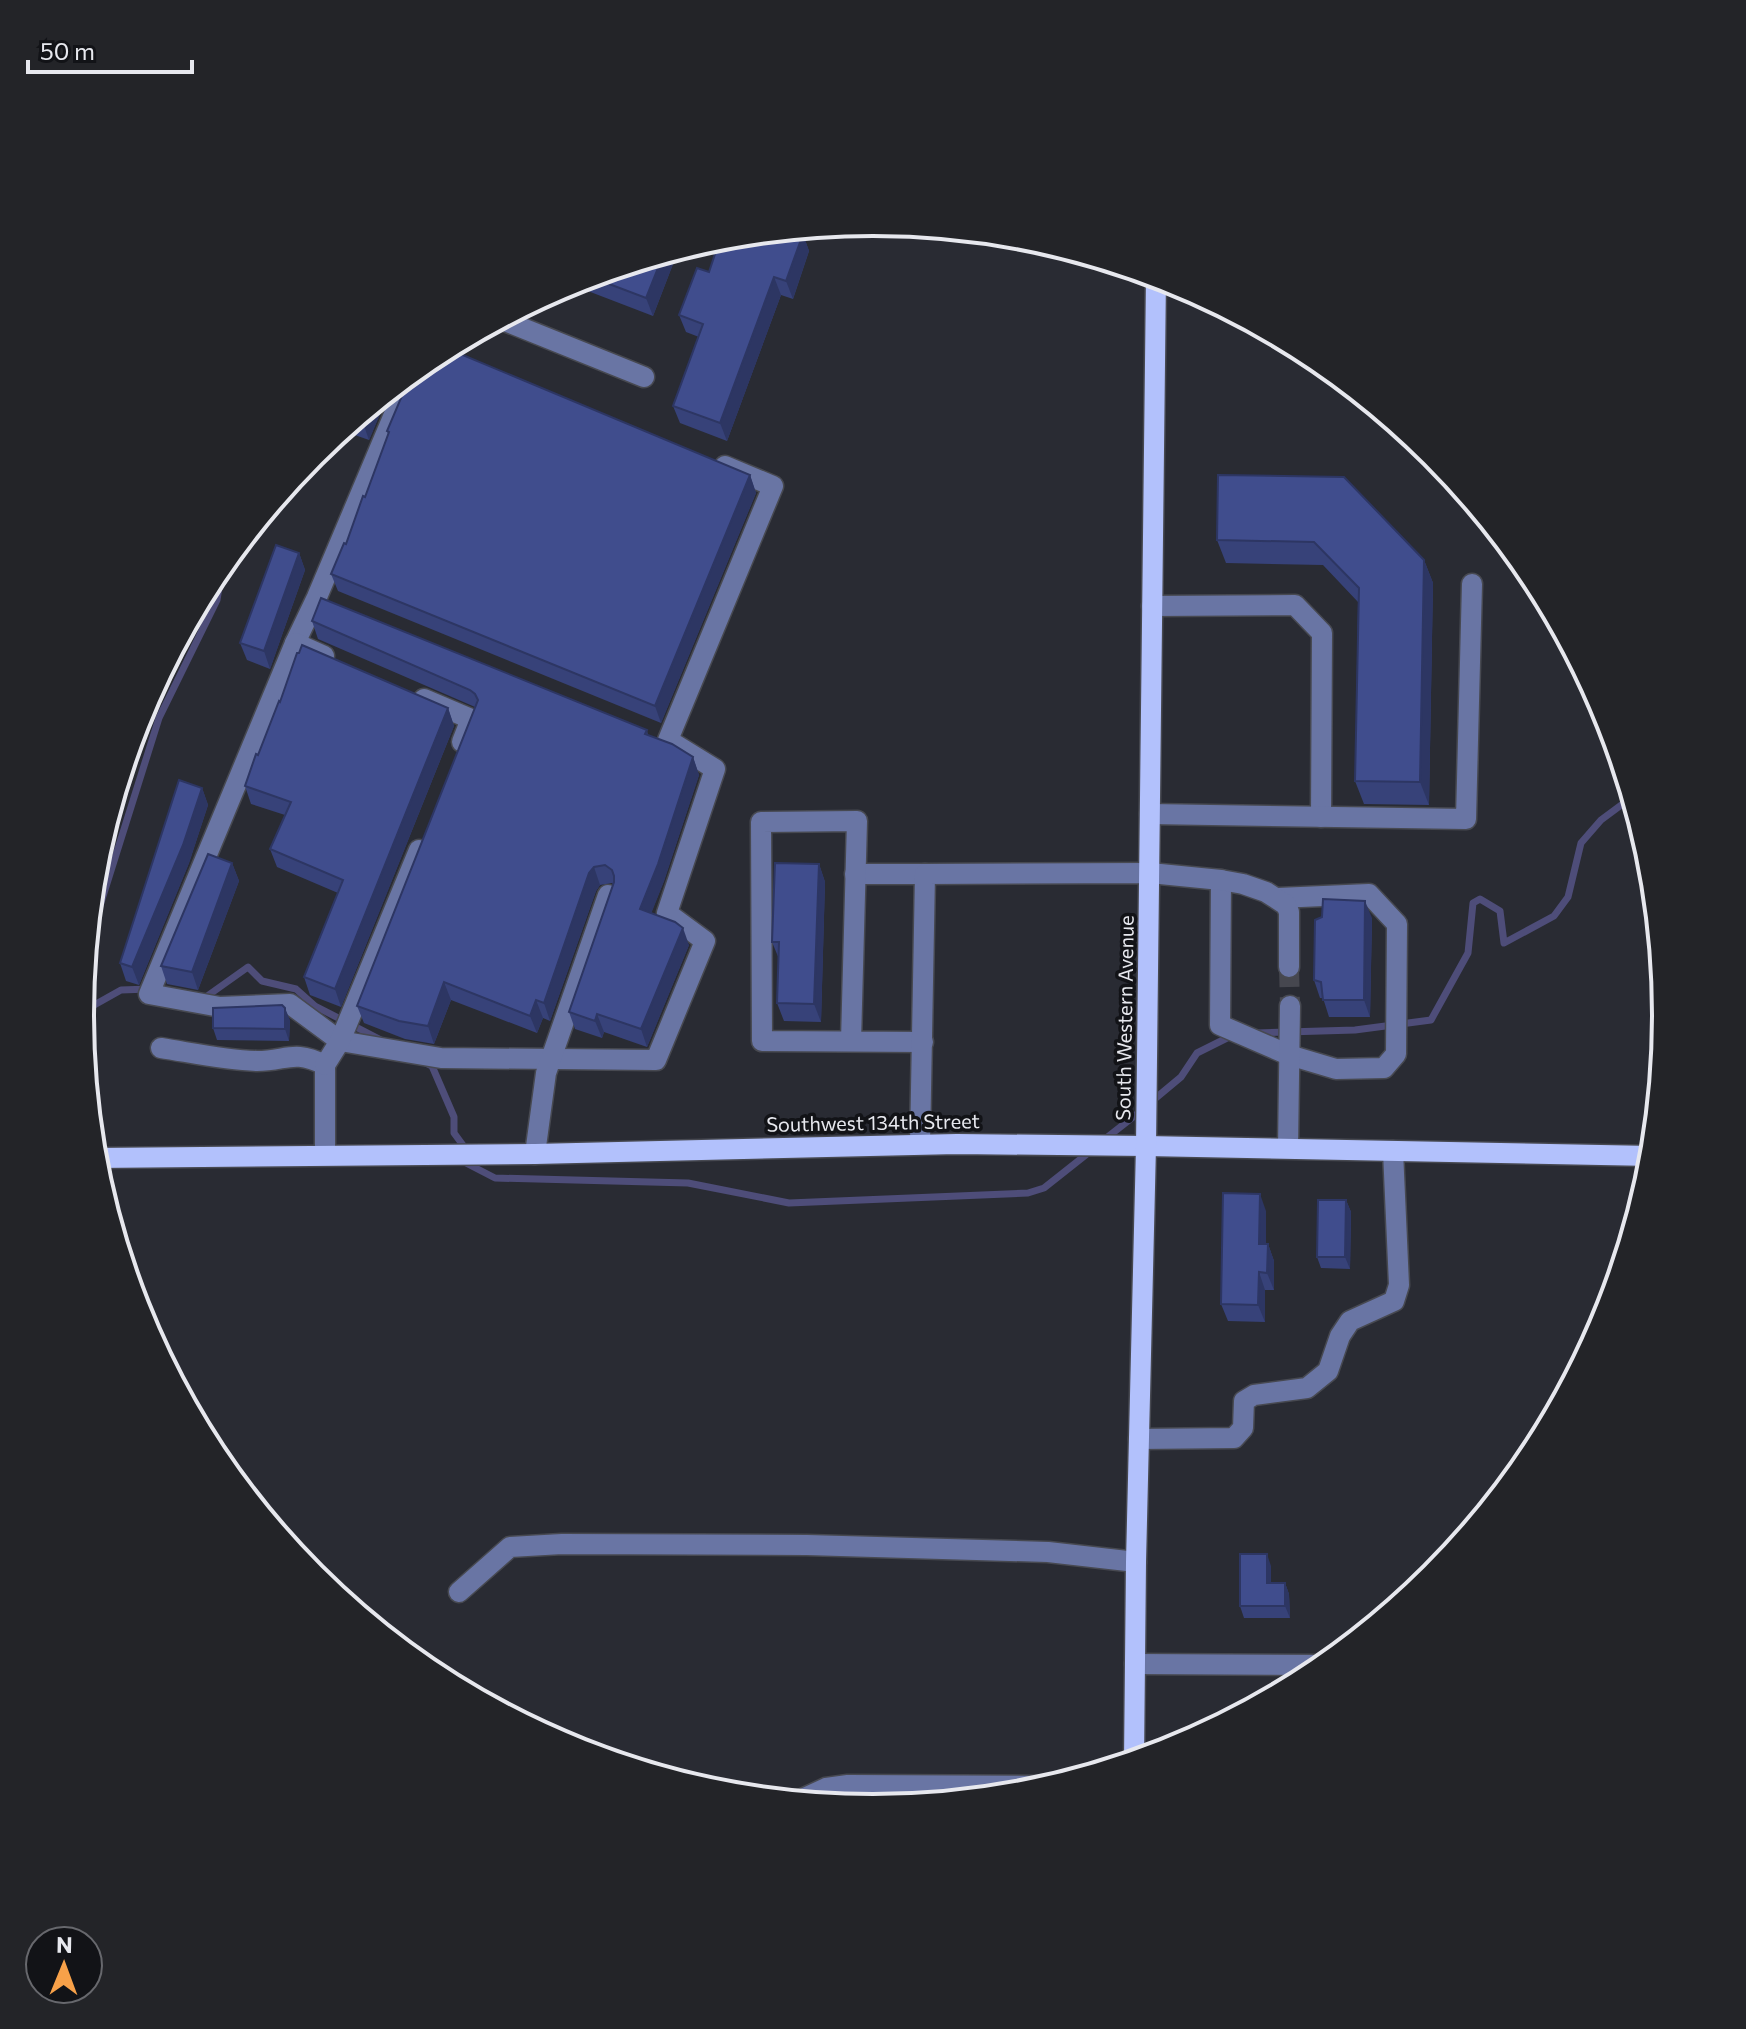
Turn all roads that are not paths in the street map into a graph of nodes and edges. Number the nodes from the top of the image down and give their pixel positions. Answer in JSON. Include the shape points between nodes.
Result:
{"nodes":[{"id":1,"x":1156,"y":289,"type":"edge"},
{"id":2,"x":513,"y":324,"type":"edge"},
{"id":3,"x":644,"y":377,"type":"dead end"},
{"id":4,"x":404,"y":392,"type":"edge"},
{"id":5,"x":702,"y":456,"type":"edge"},
{"id":6,"x":1472,"y":584,"type":"dead end"},
{"id":7,"x":1152,"y":606,"type":"junction"},
{"id":8,"x":295,"y":643,"type":"junction"},
{"id":9,"x":335,"y":660,"type":"edge"},
{"id":10,"x":403,"y":690,"type":"edge"},
{"id":11,"x":454,"y":761,"type":"edge"},
{"id":12,"x":1150,"y":814,"type":"junction"},
{"id":13,"x":1321,"y":817,"type":"junction"},
{"id":14,"x":426,"y":832,"type":"edge"},
{"id":15,"x":1150,"y":873,"type":"junction"},
{"id":16,"x":855,"y":874,"type":"junction"},
{"id":17,"x":925,"y":874,"type":"junction"},
{"id":18,"x":1221,"y":880,"type":"junction"},
{"id":19,"x":608,"y":895,"type":"edge"},
{"id":20,"x":1278,"y":898,"type":"junction"},
{"id":21,"x":1289,"y":967,"type":"tunnel mouth"},
{"id":22,"x":1290,"y":1006,"type":"tunnel mouth"},
{"id":23,"x":340,"y":1041,"type":"junction"},
{"id":24,"x":851,"y":1041,"type":"junction"},
{"id":25,"x":923,"y":1042,"type":"junction"},
{"id":26,"x":161,"y":1048,"type":"dead end"},
{"id":27,"x":1289,"y":1055,"type":"junction"},
{"id":28,"x":551,"y":1059,"type":"junction"},
{"id":29,"x":325,"y":1065,"type":"junction"},
{"id":30,"x":920,"y":1144,"type":"junction"},
{"id":31,"x":1146,"y":1146,"type":"junction"},
{"id":32,"x":1288,"y":1148,"type":"junction"},
{"id":33,"x":1393,"y":1151,"type":"junction"},
{"id":34,"x":535,"y":1154,"type":"junction"},
{"id":35,"x":325,"y":1155,"type":"junction"},
{"id":36,"x":1639,"y":1156,"type":"edge"},
{"id":37,"x":108,"y":1158,"type":"edge"},
{"id":38,"x":1139,"y":1439,"type":"junction"},
{"id":39,"x":1136,"y":1562,"type":"junction"},
{"id":40,"x":459,"y":1592,"type":"dead end"},
{"id":41,"x":1135,"y":1664,"type":"junction"},
{"id":42,"x":1301,"y":1665,"type":"edge"},
{"id":43,"x":1134,"y":1748,"type":"edge"},
{"id":44,"x":983,"y":1786,"type":"edge"},
{"id":45,"x":818,"y":1792,"type":"edge"}],
"edges":[{"from":1,"to":7,"type":"main road","name":"South Western Avenue"},
{"from":2,"to":3,"type":"street"},
{"from":4,"to":8,"type":"street","via":[[324,600]]},
{"from":5,"to":28,"type":"street","via":[[773,486],[661,737],[715,769],[667,913],[705,941],[656,1060]]},
{"from":6,"to":13,"type":"street","via":[[1466,819]]},
{"from":7,"to":12,"type":"main road","name":"South Western Avenue"},
{"from":7,"to":13,"type":"street","via":[[1295,605],[1322,633]]},
{"from":8,"to":9,"type":"street"},
{"from":8,"to":23,"type":"street","via":[[149,994],[220,1007],[290,1004]]},
{"from":10,"to":11,"type":"street","via":[[471,719]]},
{"from":12,"to":13,"type":"street"},
{"from":12,"to":15,"type":"main road","name":"South Western Avenue"},
{"from":14,"to":23,"type":"street"},
{"from":15,"to":17,"type":"street"},
{"from":15,"to":18,"type":"street"},
{"from":15,"to":31,"type":"main road","name":"South Western Avenue"},
{"from":16,"to":17,"type":"street"},
{"from":16,"to":24,"type":"street"},
{"from":16,"to":24,"type":"street","via":[[857,821],[761,822],[762,1041]]},
{"from":17,"to":25,"type":"street"},
{"from":18,"to":20,"type":"street"},
{"from":18,"to":27,"type":"street","via":[[1220,1025]]},
{"from":19,"to":28,"type":"street"},
{"from":20,"to":21,"type":"street","via":[[1289,912]]},
{"from":20,"to":27,"type":"street","via":[[1369,894],[1397,924],[1396,1054],[1384,1068],[1336,1069]]},
{"from":22,"to":27,"type":"street"},
{"from":23,"to":28,"type":"street","via":[[441,1058]]},
{"from":23,"to":29,"type":"street"},
{"from":24,"to":25,"type":"street"},
{"from":25,"to":30,"type":"street"},
{"from":26,"to":29,"type":"street","via":[[259,1061],[295,1056]]},
{"from":27,"to":32,"type":"street"},
{"from":28,"to":34,"type":"street"},
{"from":29,"to":35,"type":"street"},
{"from":30,"to":31,"type":"main road","name":"Southwest 134th Street"},
{"from":30,"to":34,"type":"main road","name":"Southwest 134th Street"},
{"from":31,"to":32,"type":"main road","name":"Southwest 134th Street"},
{"from":31,"to":38,"type":"main road","name":"South Western Avenue"},
{"from":32,"to":33,"type":"main road","name":"Southwest 134th Street"},
{"from":33,"to":36,"type":"main road","name":"Southwest 134th Street"},
{"from":33,"to":38,"type":"street","via":[[1399,1285],[1394,1301],[1350,1321],[1328,1371],[1307,1388],[1244,1401],[1243,1428],[1234,1438]]},
{"from":34,"to":35,"type":"main road","name":"Southwest 134th Street"},
{"from":35,"to":37,"type":"main road","name":"Southwest 134th Street"},
{"from":38,"to":39,"type":"main road","name":"South Western Avenue"},
{"from":39,"to":40,"type":"street","via":[[1033,1551],[562,1544],[510,1547]]},
{"from":39,"to":41,"type":"main road","name":"South Western Avenue"},
{"from":41,"to":42,"type":"street"},
{"from":41,"to":43,"type":"main road","name":"South Western Avenue"},
{"from":44,"to":45,"type":"street","via":[[848,1785]]}]}
